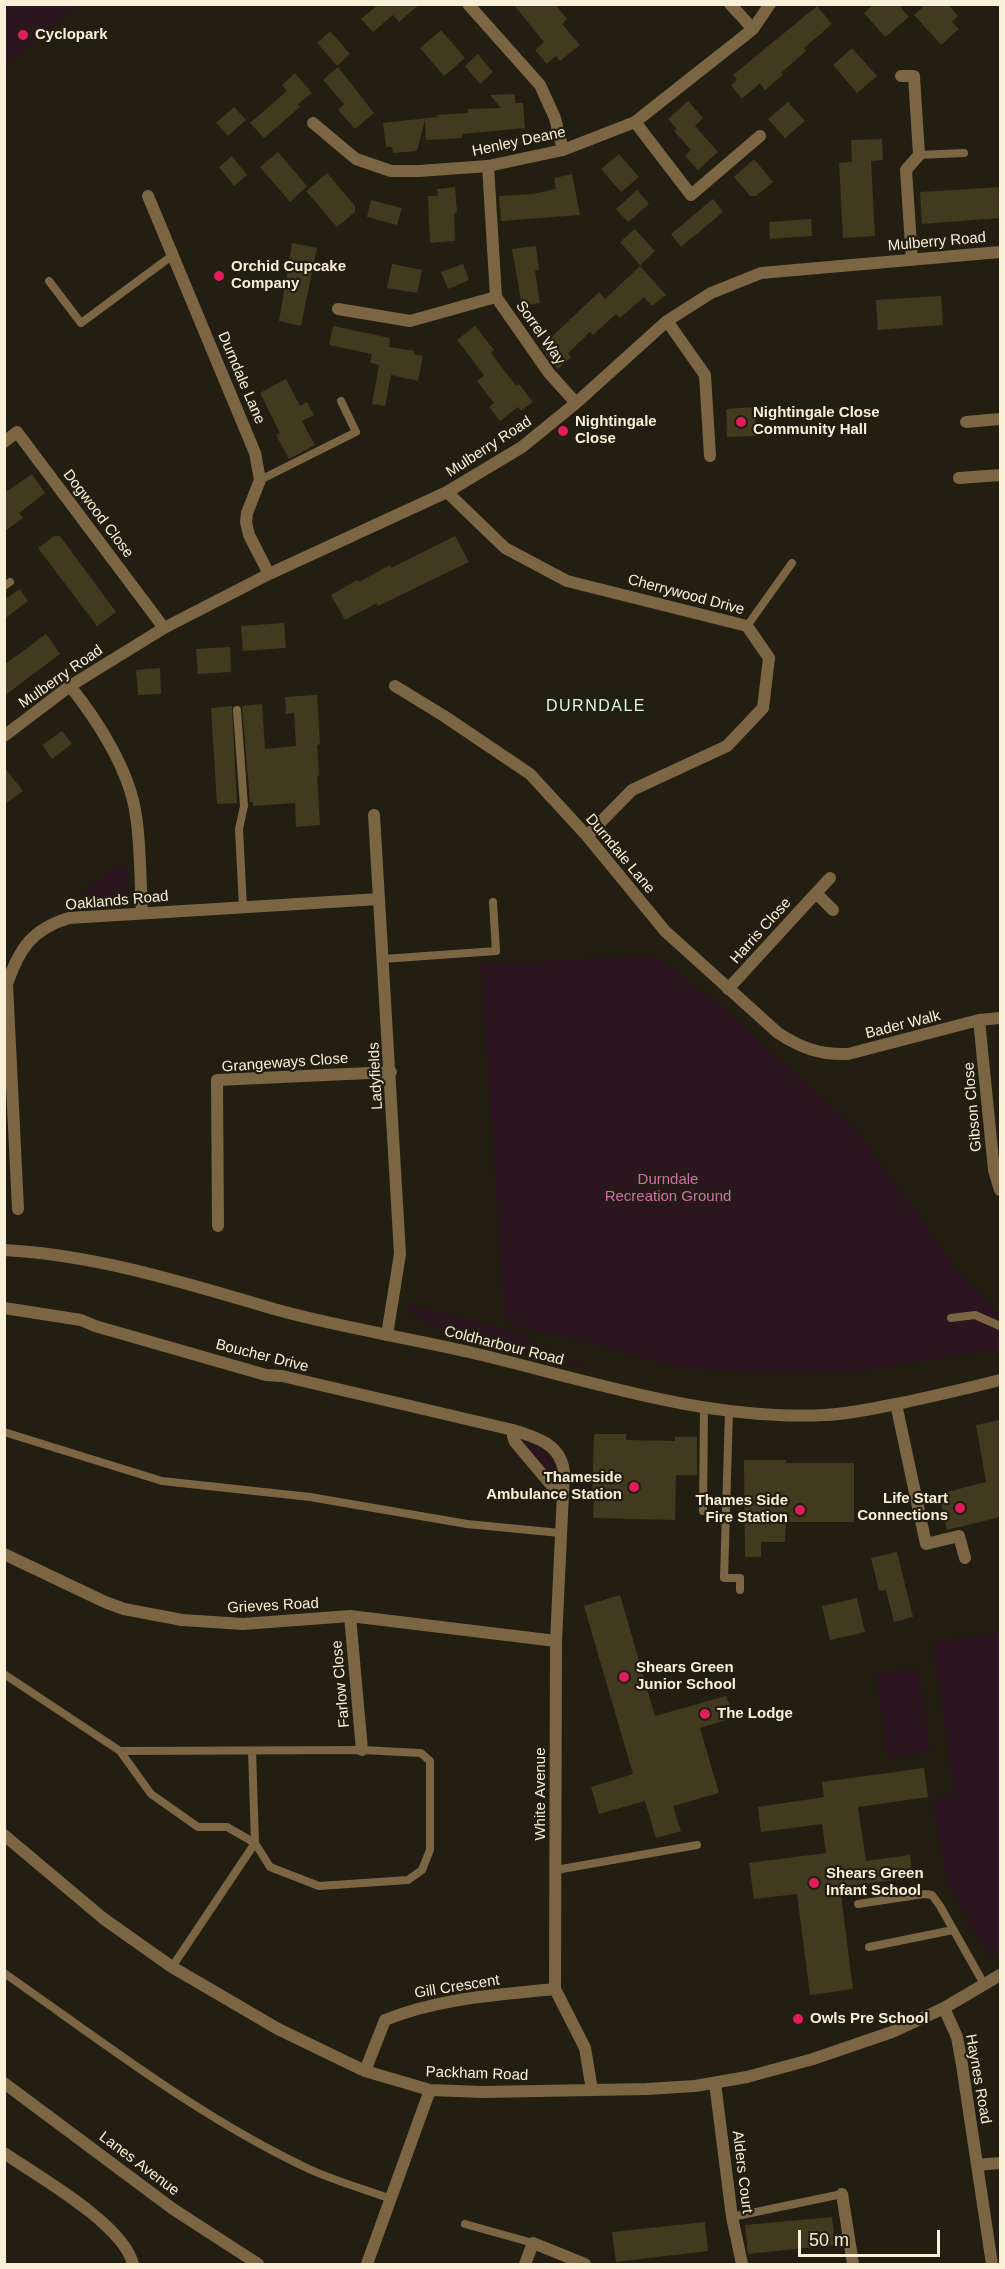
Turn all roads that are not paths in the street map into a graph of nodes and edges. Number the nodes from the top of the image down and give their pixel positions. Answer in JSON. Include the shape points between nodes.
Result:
{"nodes":[{"id":1,"x":468,"y":4,"type":"edge"},
{"id":2,"x":730,"y":4,"type":"edge"},
{"id":3,"x":770,"y":4,"type":"edge"},
{"id":4,"x":753,"y":28,"type":"junction"},
{"id":5,"x":901,"y":76,"type":"dead end"},
{"id":6,"x":635,"y":122,"type":"junction"},
{"id":7,"x":313,"y":123,"type":"dead end"},
{"id":8,"x":760,"y":136,"type":"dead end"},
{"id":9,"x":563,"y":150,"type":"junction"},
{"id":10,"x":964,"y":153,"type":"dead end"},
{"id":11,"x":919,"y":155,"type":"junction"},
{"id":12,"x":488,"y":166,"type":"junction"},
{"id":13,"x":148,"y":196,"type":"dead end"},
{"id":14,"x":1000,"y":252,"type":"edge"},
{"id":15,"x":173,"y":255,"type":"junction"},
{"id":16,"x":912,"y":260,"type":"junction"},
{"id":17,"x":49,"y":281,"type":"dead end"},
{"id":18,"x":496,"y":297,"type":"junction"},
{"id":19,"x":338,"y":309,"type":"dead end"},
{"id":20,"x":667,"y":321,"type":"junction"},
{"id":21,"x":341,"y":402,"type":"dead end"},
{"id":22,"x":576,"y":403,"type":"junction"},
{"id":23,"x":1000,"y":419,"type":"edge"},
{"id":24,"x":966,"y":422,"type":"dead end"},
{"id":25,"x":4,"y":442,"type":"edge"},
{"id":26,"x":710,"y":456,"type":"dead end"},
{"id":27,"x":1000,"y":475,"type":"edge"},
{"id":28,"x":959,"y":478,"type":"dead end"},
{"id":29,"x":260,"y":480,"type":"junction"},
{"id":30,"x":447,"y":492,"type":"junction"},
{"id":31,"x":792,"y":564,"type":"dead end"},
{"id":32,"x":269,"y":574,"type":"junction"},
{"id":33,"x":747,"y":626,"type":"junction"},
{"id":34,"x":164,"y":628,"type":"junction"},
{"id":35,"x":70,"y":686,"type":"junction"},
{"id":36,"x":395,"y":686,"type":"dead end"},
{"id":37,"x":237,"y":710,"type":"dead end"},
{"id":38,"x":4,"y":736,"type":"edge"},
{"id":39,"x":374,"y":815,"type":"dead end"},
{"id":40,"x":586,"y":836,"type":"junction"},
{"id":41,"x":830,"y":878,"type":"dead end"},
{"id":42,"x":816,"y":893,"type":"junction"},
{"id":43,"x":379,"y":899,"type":"junction"},
{"id":44,"x":493,"y":902,"type":"dead end"},
{"id":45,"x":243,"y":907,"type":"junction"},
{"id":46,"x":833,"y":910,"type":"dead end"},
{"id":47,"x":142,"y":913,"type":"junction"},
{"id":48,"x":383,"y":959,"type":"junction"},
{"id":49,"x":728,"y":989,"type":"junction"},
{"id":50,"x":1000,"y":1017,"type":"edge"},
{"id":51,"x":980,"y":1020,"type":"junction"},
{"id":52,"x":812,"y":1052,"type":"joint"},
{"id":53,"x":391,"y":1072,"type":"junction"},
{"id":54,"x":1000,"y":1190,"type":"edge"},
{"id":55,"x":18,"y":1209,"type":"dead end"},
{"id":56,"x":218,"y":1226,"type":"dead end"},
{"id":57,"x":4,"y":1250,"type":"edge"},
{"id":58,"x":4,"y":1308,"type":"edge"},
{"id":59,"x":951,"y":1318,"type":"dead end"},
{"id":60,"x":1000,"y":1326,"type":"edge"},
{"id":61,"x":387,"y":1335,"type":"junction"},
{"id":62,"x":1000,"y":1380,"type":"edge"},
{"id":63,"x":896,"y":1404,"type":"junction"},
{"id":64,"x":704,"y":1408,"type":"junction"},
{"id":65,"x":729,"y":1411,"type":"junction"},
{"id":66,"x":513,"y":1430,"type":"junction"},
{"id":67,"x":4,"y":1432,"type":"edge"},
{"id":68,"x":562,"y":1490,"type":"junction"},
{"id":69,"x":703,"y":1511,"type":"dead end"},
{"id":70,"x":560,"y":1533,"type":"junction"},
{"id":71,"x":4,"y":1554,"type":"edge"},
{"id":72,"x":966,"y":1558,"type":"dead end"},
{"id":73,"x":740,"y":1590,"type":"dead end"},
{"id":74,"x":351,"y":1616,"type":"junction"},
{"id":75,"x":556,"y":1641,"type":"junction"},
{"id":76,"x":4,"y":1674,"type":"edge"},
{"id":77,"x":362,"y":1750,"type":"junction"},
{"id":78,"x":120,"y":1751,"type":"junction"},
{"id":79,"x":252,"y":1751,"type":"junction"},
{"id":80,"x":4,"y":1835,"type":"edge"},
{"id":81,"x":255,"y":1843,"type":"junction"},
{"id":82,"x":697,"y":1845,"type":"dead end"},
{"id":83,"x":556,"y":1870,"type":"junction"},
{"id":84,"x":858,"y":1904,"type":"dead end"},
{"id":85,"x":952,"y":1930,"type":"junction"},
{"id":86,"x":869,"y":1947,"type":"dead end"},
{"id":87,"x":172,"y":1967,"type":"junction"},
{"id":88,"x":4,"y":1973,"type":"edge"},
{"id":89,"x":1000,"y":1975,"type":"edge"},
{"id":90,"x":984,"y":1984,"type":"junction"},
{"id":91,"x":555,"y":1989,"type":"junction"},
{"id":92,"x":944,"y":2008,"type":"junction"},
{"id":93,"x":365,"y":2072,"type":"junction"},
{"id":94,"x":4,"y":2083,"type":"edge"},
{"id":95,"x":715,"y":2083,"type":"junction"},
{"id":96,"x":430,"y":2090,"type":"junction"},
{"id":97,"x":592,"y":2090,"type":"junction"},
{"id":98,"x":4,"y":2153,"type":"edge"},
{"id":99,"x":1000,"y":2163,"type":"edge"},
{"id":100,"x":977,"y":2166,"type":"junction"},
{"id":101,"x":842,"y":2193,"type":"joint"},
{"id":102,"x":391,"y":2199,"type":"junction"},
{"id":103,"x":732,"y":2217,"type":"junction"},
{"id":104,"x":465,"y":2224,"type":"dead end"},
{"id":105,"x":533,"y":2243,"type":"junction"},
{"id":106,"x":133,"y":2265,"type":"edge"},
{"id":107,"x":258,"y":2265,"type":"edge"},
{"id":108,"x":367,"y":2265,"type":"edge"},
{"id":109,"x":525,"y":2265,"type":"edge"},
{"id":110,"x":585,"y":2265,"type":"edge"},
{"id":111,"x":742,"y":2265,"type":"edge"},
{"id":112,"x":853,"y":2265,"type":"edge"},
{"id":113,"x":992,"y":2265,"type":"edge"}],
"edges":[{"from":1,"to":9,"type":"street","via":[[540,85],[555,118]]},
{"from":2,"to":4,"type":"street"},
{"from":3,"to":4,"type":"street","name":"Henley Deane"},
{"from":4,"to":6,"type":"street","name":"Henley Deane"},
{"from":5,"to":11,"type":"street","via":[[914,76]]},
{"from":6,"to":8,"type":"street","via":[[691,195]]},
{"from":6,"to":9,"type":"street","name":"Henley Deane"},
{"from":7,"to":12,"type":"street","name":"Henley Deane","via":[[356,159],[379,168],[406,171]]},
{"from":9,"to":12,"type":"street","name":"Henley Deane"},
{"from":10,"to":11,"type":"lane"},
{"from":11,"to":16,"type":"street","via":[[906,170]]},
{"from":12,"to":18,"type":"street","name":"Sorrel Way"},
{"from":13,"to":15,"type":"street","name":"Durndale Lane"},
{"from":14,"to":16,"type":"street","name":"Mulberry Road"},
{"from":15,"to":17,"type":"lane","via":[[81,323]]},
{"from":15,"to":29,"type":"street","name":"Durndale Lane","via":[[255,453]]},
{"from":16,"to":20,"type":"street","name":"Mulberry Road","via":[[761,273],[711,293]]},
{"from":18,"to":19,"type":"street","via":[[410,321]]},
{"from":18,"to":22,"type":"street","name":"Sorrel Way","via":[[549,373]]},
{"from":20,"to":22,"type":"street","name":"Mulberry Road"},
{"from":20,"to":26,"type":"street","via":[[705,375]]},
{"from":21,"to":29,"type":"lane","via":[[356,432]]},
{"from":22,"to":30,"type":"street","name":"Mulberry Road","via":[[522,447]]},
{"from":23,"to":24,"type":"street"},
{"from":25,"to":34,"type":"street","name":"Dogwood Close","via":[[18,432]]},
{"from":27,"to":28,"type":"street"},
{"from":29,"to":32,"type":"street","via":[[246,522]]},
{"from":30,"to":32,"type":"street","name":"Mulberry Road"},
{"from":30,"to":33,"type":"street","name":"Cherrywood Drive","via":[[505,548],[567,580]]},
{"from":31,"to":33,"type":"lane"},
{"from":32,"to":34,"type":"street","name":"Mulberry Road"},
{"from":33,"to":40,"type":"street","name":"Cherrywood Drive","via":[[769,658],[763,708],[728,746],[632,790]]},
{"from":34,"to":35,"type":"street","name":"Mulberry Road"},
{"from":35,"to":38,"type":"street","name":"Mulberry Road"},
{"from":35,"to":47,"type":"street","via":[[113,750],[132,798]]},
{"from":36,"to":40,"type":"street","name":"Durndale Lane","via":[[530,774]]},
{"from":37,"to":45,"type":"lane","via":[[244,807],[239,829]]},
{"from":39,"to":43,"type":"street","name":"Ladyfields"},
{"from":40,"to":49,"type":"street","name":"Durndale Lane","via":[[665,931]]},
{"from":41,"to":42,"type":"street","name":"Harris Close"},
{"from":42,"to":46,"type":"street"},
{"from":42,"to":49,"type":"street","name":"Harris Close"},
{"from":43,"to":45,"type":"street","name":"Oaklands Road"},
{"from":43,"to":48,"type":"street","name":"Ladyfields"},
{"from":44,"to":48,"type":"lane","via":[[496,951]]},
{"from":45,"to":47,"type":"street","name":"Oaklands Road"},
{"from":47,"to":55,"type":"street","name":"Oaklands Road","via":[[69,918],[53,923],[24,945],[15,961],[7,984],[7,1012]]},
{"from":48,"to":53,"type":"street","name":"Ladyfields"},
{"from":49,"to":52,"type":"street","name":"Durndale Lane","via":[[778,1033]]},
{"from":50,"to":51,"type":"street","name":"Bader Walk"},
{"from":51,"to":52,"type":"street","name":"Bader Walk","via":[[848,1054]]},
{"from":51,"to":54,"type":"street","name":"Gibson Close","via":[[994,1170]]},
{"from":53,"to":56,"type":"street","name":"Grangeways Close","via":[[217,1080]]},
{"from":53,"to":61,"type":"street","name":"Ladyfields","via":[[400,1254]]},
{"from":57,"to":61,"type":"street","name":"Coldharbour Road","via":[[62,1255],[138,1270],[276,1310]]},
{"from":58,"to":66,"type":"street","name":"Boucher Drive","via":[[81,1320],[266,1375]]},
{"from":59,"to":60,"type":"lane","via":[[975,1315]]},
{"from":61,"to":64,"type":"street","name":"Coldharbour Road"},
{"from":62,"to":63,"type":"street","name":"Coldharbour Road"},
{"from":63,"to":65,"type":"street","name":"Coldharbour Road","via":[[827,1415]]},
{"from":63,"to":72,"type":"street","via":[[926,1544],[959,1536]]},
{"from":64,"to":65,"type":"street","name":"Coldharbour Road"},
{"from":64,"to":69,"type":"lane"},
{"from":65,"to":73,"type":"lane","via":[[724,1578],[740,1578]]},
{"from":66,"to":68,"type":"street","via":[[513,1438],[522,1450],[551,1485]]},
{"from":66,"to":68,"type":"street","name":"Boucher Drive","via":[[556,1451],[563,1468]]},
{"from":67,"to":70,"type":"lane","via":[[162,1481],[310,1497],[467,1524]]},
{"from":68,"to":70,"type":"street","name":"White Avenue"},
{"from":70,"to":75,"type":"street","name":"White Avenue"},
{"from":71,"to":74,"type":"street","name":"Grieves Road","via":[[98,1600],[166,1617],[243,1624]]},
{"from":74,"to":75,"type":"street","name":"Grieves Road"},
{"from":74,"to":77,"type":"street","name":"Farlow Close"},
{"from":75,"to":83,"type":"street","name":"White Avenue"},
{"from":76,"to":78,"type":"lane"},
{"from":77,"to":79,"type":"lane"},
{"from":77,"to":81,"type":"lane","via":[[421,1753],[430,1761],[430,1850],[422,1870],[408,1880],[319,1886],[270,1867]]},
{"from":78,"to":79,"type":"lane"},
{"from":78,"to":81,"type":"lane","via":[[151,1794],[189,1821],[198,1827],[227,1827]]},
{"from":79,"to":81,"type":"lane"},
{"from":80,"to":87,"type":"street","name":"Packham Road","via":[[104,1919]]},
{"from":81,"to":87,"type":"lane"},
{"from":82,"to":83,"type":"lane"},
{"from":83,"to":91,"type":"street","name":"White Avenue"},
{"from":84,"to":85,"type":"lane","via":[[930,1894]]},
{"from":85,"to":86,"type":"lane"},
{"from":85,"to":90,"type":"lane"},
{"from":87,"to":93,"type":"street","name":"Packham Road","via":[[278,2029]]},
{"from":88,"to":102,"type":"lane","via":[[226,2124],[310,2170]]},
{"from":89,"to":90,"type":"street","name":"Packham Road"},
{"from":90,"to":92,"type":"street","name":"Packham Road"},
{"from":91,"to":93,"type":"street","name":"Gill Crescent","via":[[467,1997],[385,2020]]},
{"from":91,"to":97,"type":"street","name":"White Avenue","via":[[585,2048]]},
{"from":92,"to":95,"type":"street","name":"Packham Road","via":[[836,2052]]},
{"from":92,"to":100,"type":"street","name":"Haynes Road","via":[[958,2043]]},
{"from":93,"to":96,"type":"street","name":"Packham Road"},
{"from":94,"to":107,"type":"street","name":"Lanes Avenue","via":[[173,2209]]},
{"from":95,"to":97,"type":"street","name":"Packham Road"},
{"from":95,"to":103,"type":"street","name":"Alders Court"},
{"from":96,"to":97,"type":"street","name":"Packham Road"},
{"from":96,"to":102,"type":"street"},
{"from":98,"to":106,"type":"street","via":[[113,2231]]},
{"from":99,"to":100,"type":"street"},
{"from":100,"to":113,"type":"street","name":"Haynes Road"},
{"from":101,"to":103,"type":"lane"},
{"from":101,"to":112,"type":"street"},
{"from":102,"to":108,"type":"street"},
{"from":103,"to":111,"type":"street","name":"Alders Court"},
{"from":104,"to":105,"type":"lane"},
{"from":105,"to":109,"type":"street"},
{"from":105,"to":110,"type":"street"}]}
